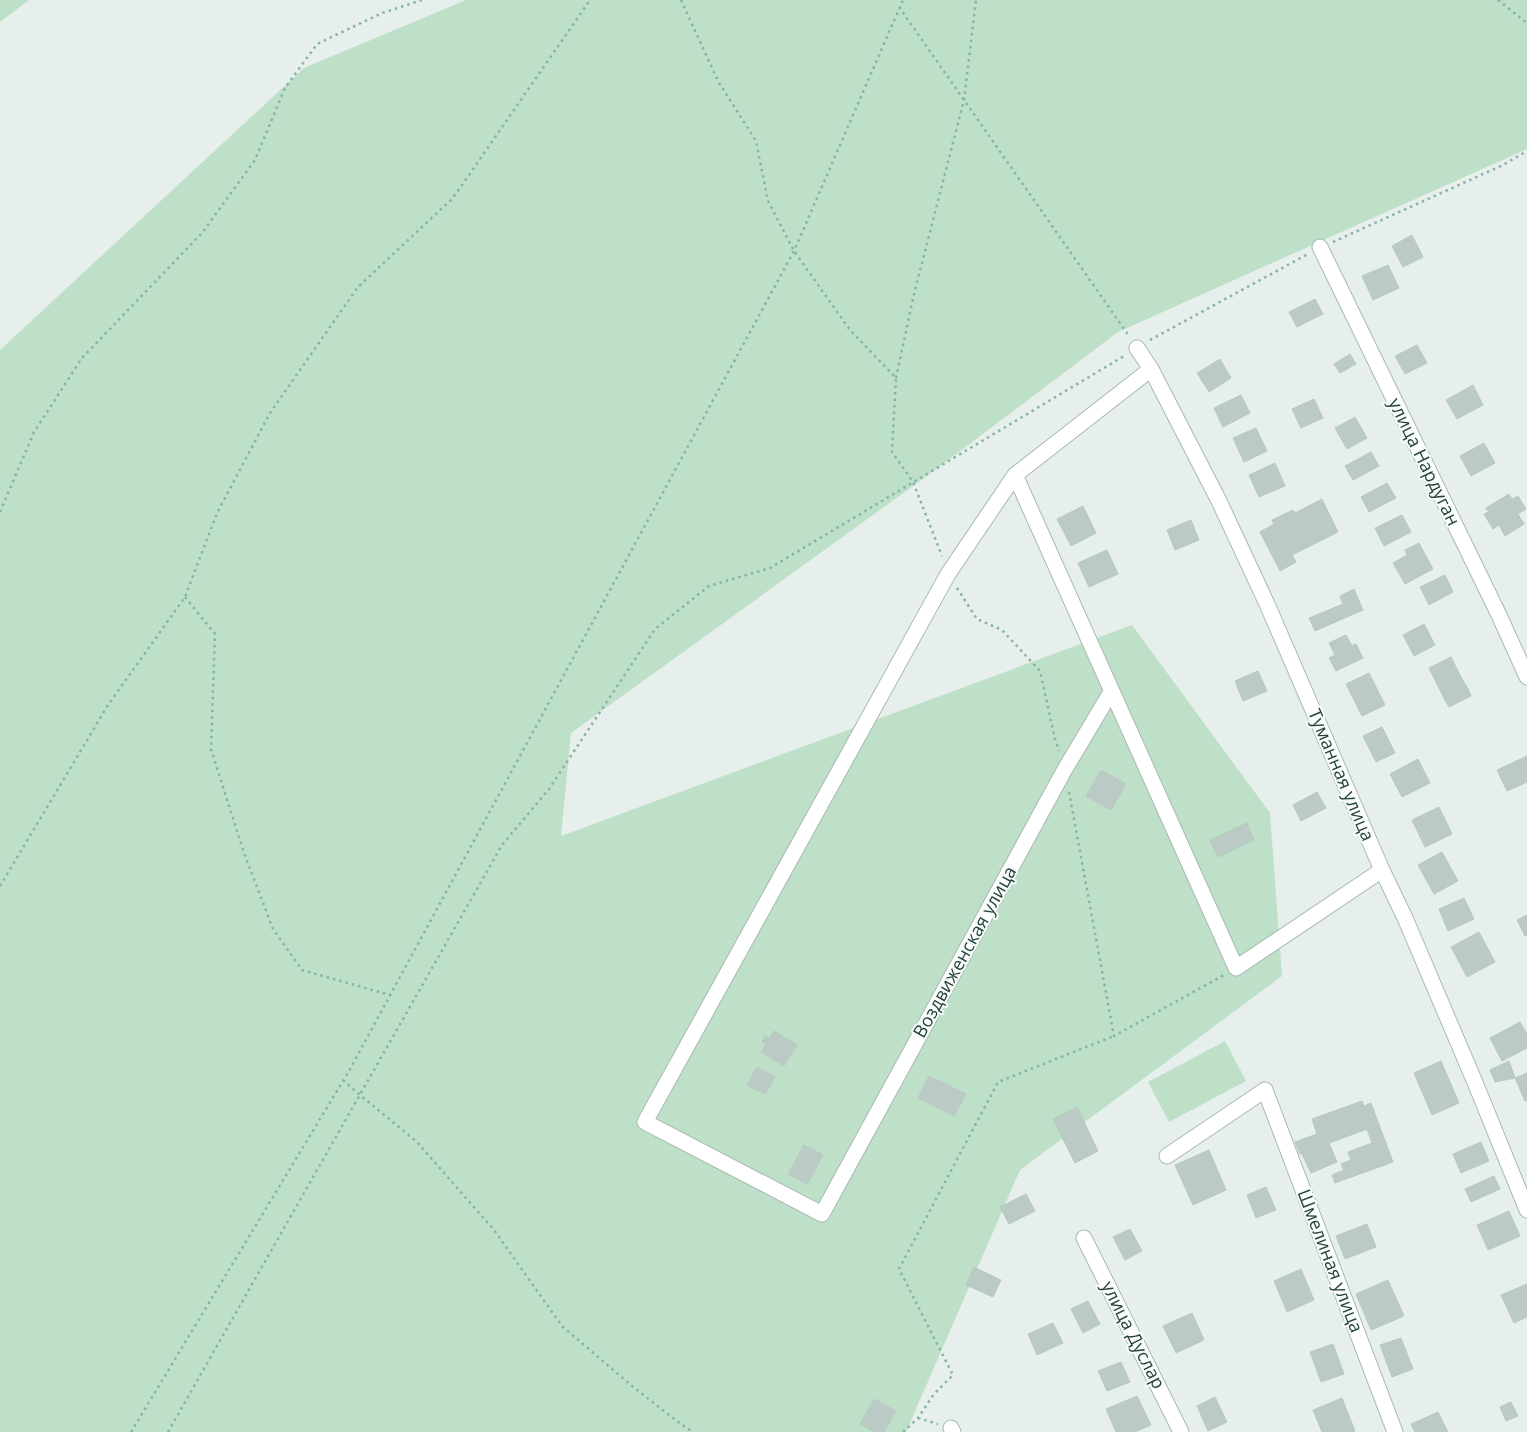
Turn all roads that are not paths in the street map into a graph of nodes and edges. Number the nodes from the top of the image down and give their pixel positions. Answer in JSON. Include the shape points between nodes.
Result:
{"nodes":[{"id":1,"x":1320,"y":247,"type":"dead end"},
{"id":2,"x":1137,"y":348,"type":"road end"},
{"id":3,"x":1151,"y":369,"type":"junction"},
{"id":4,"x":1015,"y":475,"type":"junction"},
{"id":5,"x":1527,"y":678,"type":"edge"},
{"id":6,"x":1111,"y":692,"type":"junction"},
{"id":7,"x":1382,"y":870,"type":"junction"},
{"id":8,"x":1167,"y":1156,"type":"dead end"},
{"id":9,"x":1527,"y":1210,"type":"edge"},
{"id":10,"x":1084,"y":1238,"type":"dead end"},
{"id":11,"x":1181,"y":1432,"type":"edge"},
{"id":12,"x":1395,"y":1432,"type":"edge"}],
"edges":[{"from":1,"to":5,"type":"street","name":"улица Нардуган"},
{"from":2,"to":3,"type":"street","name":"Туманная улица"},
{"from":3,"to":4,"type":"street"},
{"from":3,"to":7,"type":"street","name":"Туманная улица","via":[[1223,509],[1267,604]]},
{"from":4,"to":6,"type":"street"},
{"from":4,"to":6,"type":"street","name":"Воздвиженская улица","via":[[948,574],[646,1122],[822,1214],[1065,769]]},
{"from":6,"to":7,"type":"street","via":[[1236,968]]},
{"from":7,"to":9,"type":"street","name":"Туманная улица"},
{"from":8,"to":12,"type":"street","name":"Шмелиная улица","via":[[1265,1090]]},
{"from":10,"to":11,"type":"street","name":"улица Дуслар"}]}
